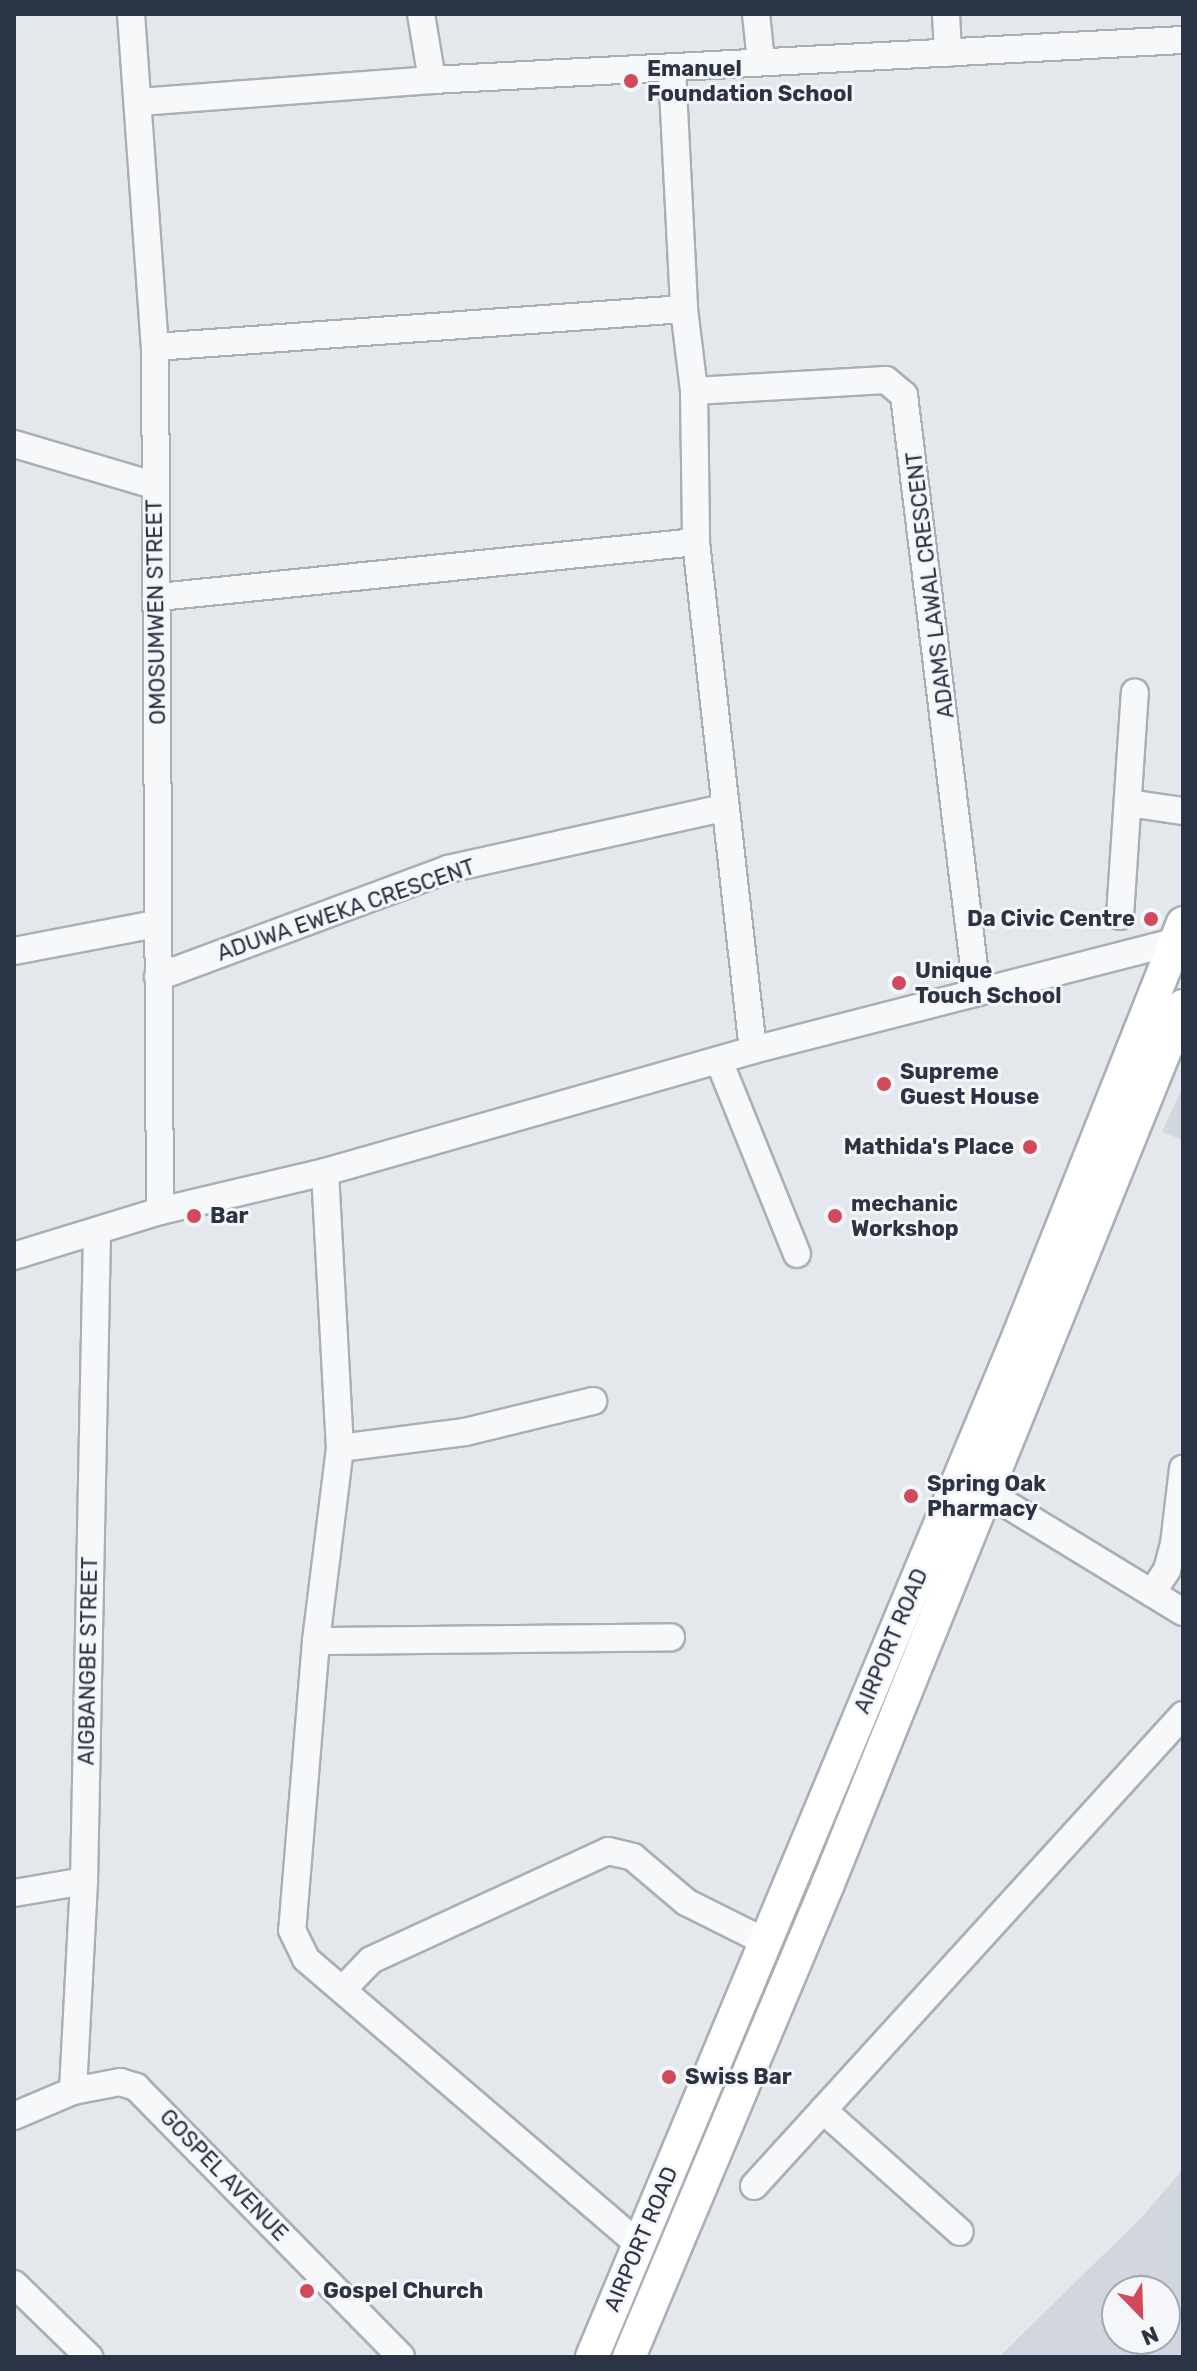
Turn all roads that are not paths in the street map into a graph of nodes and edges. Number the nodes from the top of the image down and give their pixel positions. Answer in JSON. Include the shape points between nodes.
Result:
{"nodes":[{"id":1,"x":131,"y":14,"type":"edge"},
{"id":2,"x":421,"y":14,"type":"edge"},
{"id":3,"x":756,"y":14,"type":"edge"},
{"id":4,"x":946,"y":14,"type":"edge"},
{"id":5,"x":1183,"y":40,"type":"edge"},
{"id":6,"x":948,"y":53,"type":"junction"},
{"id":7,"x":761,"y":61,"type":"junction"},
{"id":8,"x":672,"y":69,"type":"junction"},
{"id":9,"x":432,"y":80,"type":"junction"},
{"id":10,"x":139,"y":102,"type":"junction"},
{"id":11,"x":684,"y":309,"type":"junction"},
{"id":12,"x":155,"y":347,"type":"junction"},
{"id":13,"x":694,"y":391,"type":"junction"},
{"id":14,"x":14,"y":444,"type":"edge"},
{"id":15,"x":153,"y":485,"type":"junction"},
{"id":16,"x":696,"y":542,"type":"junction"},
{"id":17,"x":159,"y":597,"type":"junction"},
{"id":18,"x":1135,"y":693,"type":"dead end"},
{"id":19,"x":1128,"y":803,"type":"junction"},
{"id":20,"x":723,"y":808,"type":"junction"},
{"id":21,"x":1183,"y":811,"type":"edge"},
{"id":22,"x":1120,"y":916,"type":"dead end"},
{"id":23,"x":156,"y":924,"type":"junction"},
{"id":24,"x":1180,"y":932,"type":"edge"},
{"id":25,"x":14,"y":951,"type":"edge"},
{"id":26,"x":158,"y":977,"type":"junction"},
{"id":27,"x":977,"y":991,"type":"junction"},
{"id":28,"x":1183,"y":1006,"type":"edge"},
{"id":29,"x":753,"y":1050,"type":"junction"},
{"id":30,"x":719,"y":1061,"type":"junction"},
{"id":31,"x":325,"y":1172,"type":"junction"},
{"id":32,"x":160,"y":1211,"type":"junction"},
{"id":33,"x":97,"y":1231,"type":"junction"},
{"id":34,"x":797,"y":1254,"type":"dead end"},
{"id":35,"x":14,"y":1256,"type":"edge"},
{"id":36,"x":1033,"y":1342,"type":"junction"},
{"id":37,"x":593,"y":1401,"type":"dead end"},
{"id":38,"x":340,"y":1448,"type":"junction"},
{"id":39,"x":1183,"y":1469,"type":"edge"},
{"id":40,"x":988,"y":1493,"type":"junction"},
{"id":41,"x":1152,"y":1593,"type":"junction"},
{"id":42,"x":1183,"y":1612,"type":"edge"},
{"id":43,"x":671,"y":1637,"type":"dead end"},
{"id":44,"x":316,"y":1641,"type":"junction"},
{"id":45,"x":1183,"y":1715,"type":"edge"},
{"id":46,"x":84,"y":1881,"type":"junction"},
{"id":47,"x":14,"y":1893,"type":"edge"},
{"id":48,"x":766,"y":1942,"type":"junction"},
{"id":49,"x":345,"y":1987,"type":"junction"},
{"id":50,"x":73,"y":2091,"type":"junction"},
{"id":51,"x":823,"y":2110,"type":"junction"},
{"id":52,"x":14,"y":2116,"type":"edge"},
{"id":53,"x":754,"y":2186,"type":"dead end"},
{"id":54,"x":960,"y":2232,"type":"dead end"},
{"id":55,"x":639,"y":2244,"type":"junction"},
{"id":56,"x":14,"y":2284,"type":"edge"},
{"id":57,"x":89,"y":2357,"type":"edge"},
{"id":58,"x":401,"y":2357,"type":"edge"},
{"id":59,"x":592,"y":2357,"type":"edge"},
{"id":60,"x":629,"y":2357,"type":"edge"}],
"edges":[{"from":1,"to":10,"type":"street","name":"OMOSUMWEN STREET"},
{"from":2,"to":9,"type":"street"},
{"from":3,"to":7,"type":"street"},
{"from":4,"to":6,"type":"street"},
{"from":5,"to":6,"type":"street"},
{"from":6,"to":7,"type":"street"},
{"from":7,"to":8,"type":"street"},
{"from":8,"to":9,"type":"street"},
{"from":8,"to":11,"type":"street"},
{"from":9,"to":10,"type":"street"},
{"from":10,"to":12,"type":"street","name":"OMOSUMWEN STREET"},
{"from":11,"to":12,"type":"street"},
{"from":11,"to":13,"type":"street"},
{"from":12,"to":15,"type":"street","name":"OMOSUMWEN STREET"},
{"from":13,"to":16,"type":"street"},
{"from":13,"to":27,"type":"street","name":"ADAMS LAWAL CRESCENT","via":[[886,380],[904,395]]},
{"from":14,"to":15,"type":"street"},
{"from":15,"to":17,"type":"street","name":"OMOSUMWEN STREET"},
{"from":16,"to":17,"type":"street"},
{"from":16,"to":20,"type":"street"},
{"from":17,"to":23,"type":"street","name":"OMOSUMWEN STREET"},
{"from":18,"to":19,"type":"street"},
{"from":19,"to":21,"type":"street"},
{"from":19,"to":22,"type":"street"},
{"from":20,"to":26,"type":"street","name":"ADUWA EWEKA CRESCENT","via":[[448,869]]},
{"from":20,"to":29,"type":"street"},
{"from":23,"to":25,"type":"street"},
{"from":23,"to":26,"type":"street","name":"OMOSUMWEN STREET"},
{"from":24,"to":27,"type":"street"},
{"from":24,"to":36,"type":"main road","name":"AIRPORT ROAD"},
{"from":26,"to":32,"type":"street","name":"OMOSUMWEN STREET"},
{"from":27,"to":29,"type":"street"},
{"from":28,"to":36,"type":"main road","name":"AIRPORT ROAD"},
{"from":29,"to":30,"type":"street"},
{"from":30,"to":31,"type":"street"},
{"from":30,"to":34,"type":"street"},
{"from":31,"to":32,"type":"street"},
{"from":31,"to":38,"type":"street"},
{"from":32,"to":33,"type":"street"},
{"from":33,"to":35,"type":"street"},
{"from":33,"to":46,"type":"street","name":"AIGBANGBE STREET"},
{"from":36,"to":40,"type":"main road","name":"AIRPORT ROAD"},
{"from":36,"to":48,"type":"main road","name":"AIRPORT ROAD"},
{"from":37,"to":38,"type":"street","via":[[465,1432]]},
{"from":38,"to":44,"type":"street"},
{"from":39,"to":41,"type":"street","via":[[1174,1544],[1167,1570]]},
{"from":40,"to":41,"type":"street"},
{"from":40,"to":60,"type":"main road","name":"AIRPORT ROAD"},
{"from":41,"to":42,"type":"street"},
{"from":43,"to":44,"type":"street"},
{"from":44,"to":49,"type":"street","via":[[292,1930],[306,1959]]},
{"from":45,"to":51,"type":"street"},
{"from":46,"to":47,"type":"street"},
{"from":46,"to":50,"type":"street","name":"AIGBANGBE STREET"},
{"from":48,"to":49,"type":"street","via":[[686,1902],[633,1857],[608,1851],[371,1960]]},
{"from":48,"to":55,"type":"main road","name":"AIRPORT ROAD"},
{"from":49,"to":55,"type":"street"},
{"from":50,"to":52,"type":"street","name":"GOSPEL AVENUE"},
{"from":50,"to":58,"type":"street","name":"GOSPEL AVENUE","via":[[120,2082],[146,2095]]},
{"from":51,"to":53,"type":"street"},
{"from":51,"to":54,"type":"street"},
{"from":55,"to":59,"type":"main road","name":"AIRPORT ROAD"},
{"from":56,"to":57,"type":"street"}]}
